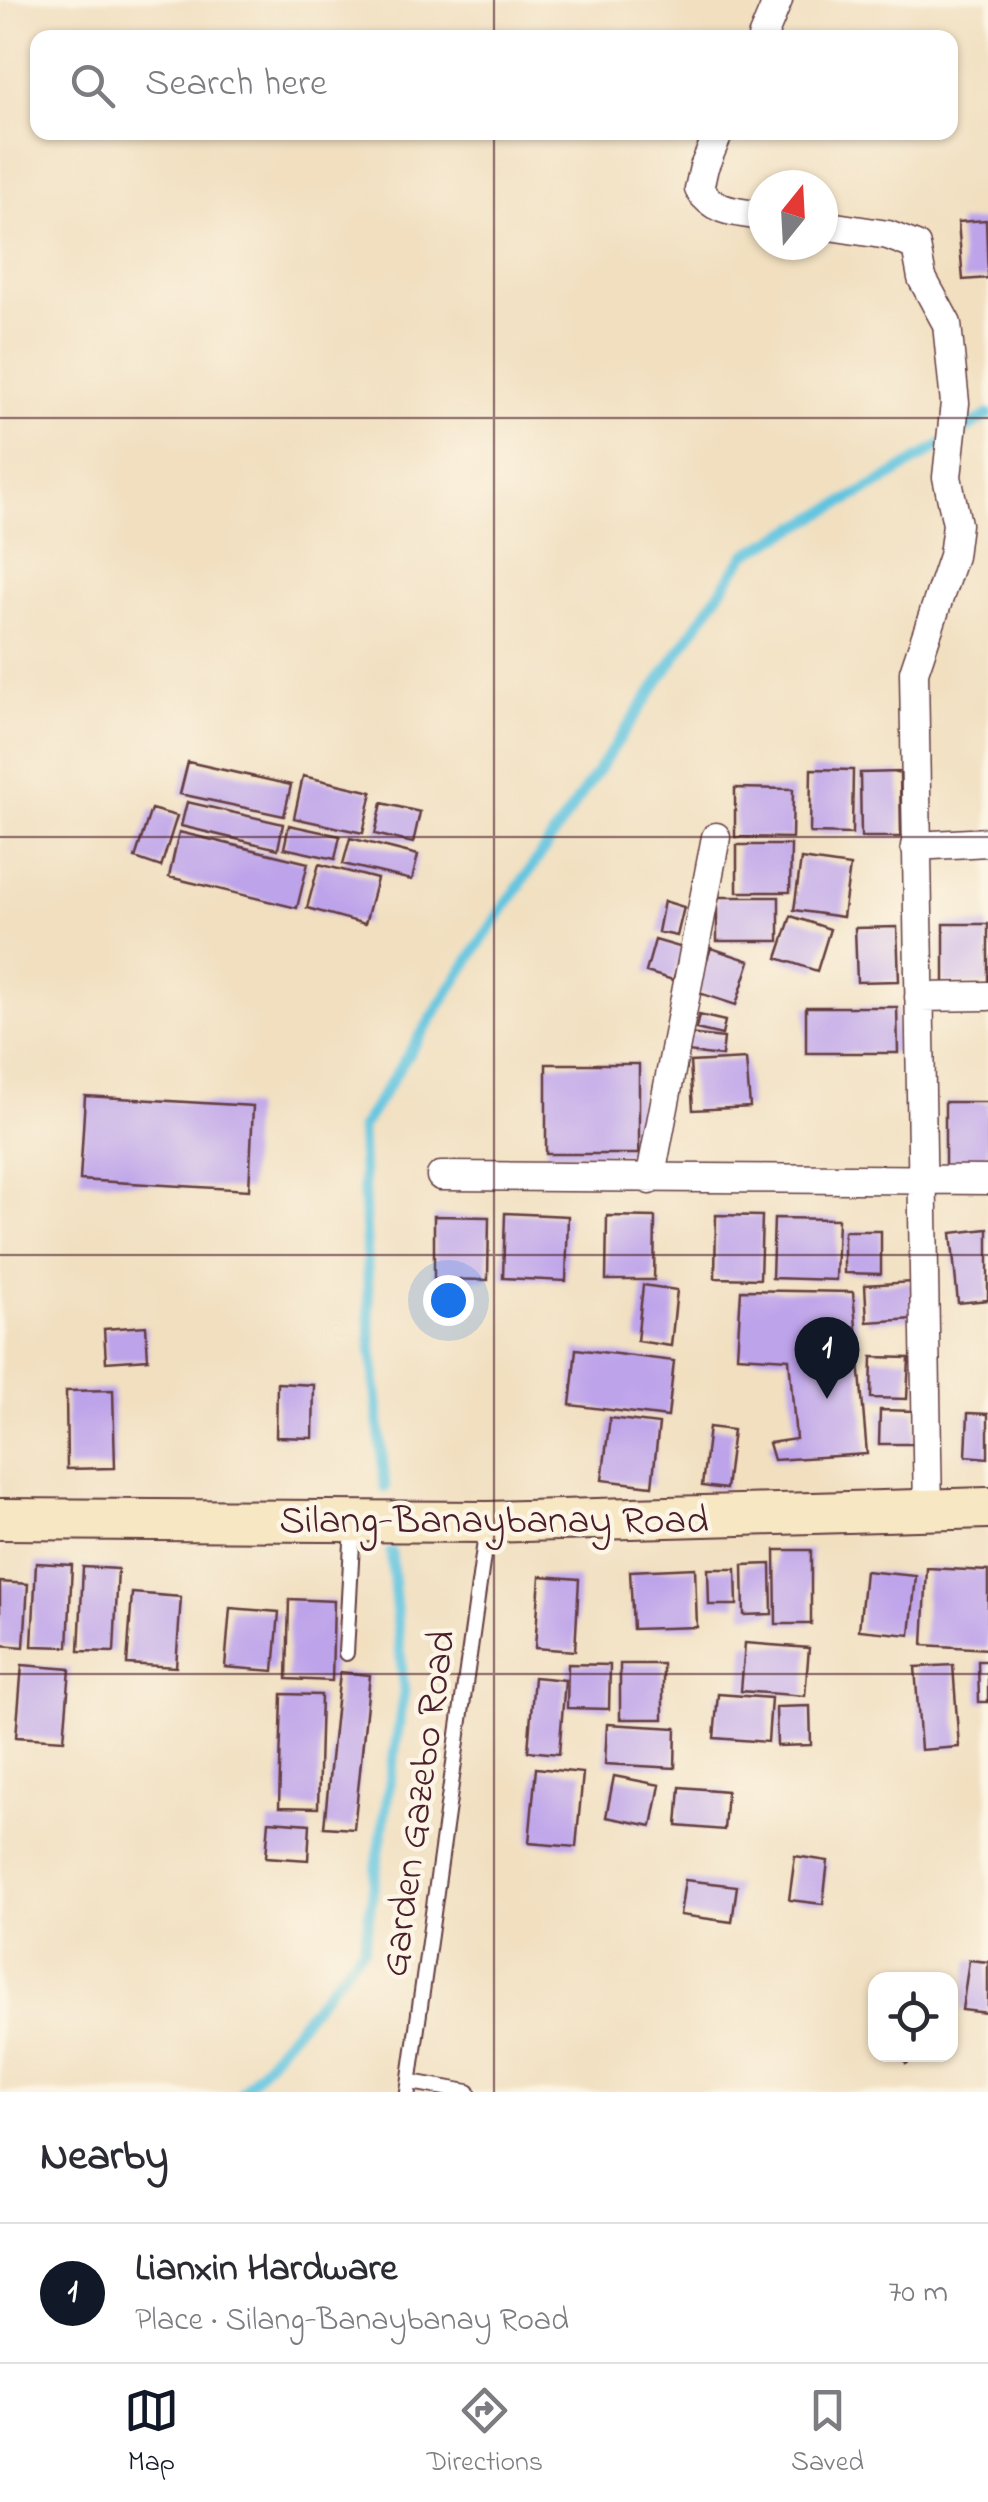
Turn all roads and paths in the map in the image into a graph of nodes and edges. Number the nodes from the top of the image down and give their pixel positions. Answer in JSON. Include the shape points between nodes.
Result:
{"nodes":[{"id":1,"x":778,"y":0,"type":"edge"},
{"id":2,"x":765,"y":30,"type":"edge"},
{"id":3,"x":716,"y":140,"type":"edge"},
{"id":4,"x":748,"y":214,"type":"edge"},
{"id":5,"x":838,"y":227,"type":"edge"},
{"id":6,"x":716,"y":837,"type":"dead end"},
{"id":7,"x":988,"y":842,"type":"edge"},
{"id":8,"x":915,"y":846,"type":"junction"},
{"id":9,"x":988,"y":996,"type":"edge"},
{"id":10,"x":919,"y":997,"type":"junction"},
{"id":11,"x":441,"y":1176,"type":"dead end"},
{"id":12,"x":650,"y":1180,"type":"junction"},
{"id":13,"x":924,"y":1180,"type":"junction"},
{"id":14,"x":988,"y":1180,"type":"edge"},
{"id":15,"x":988,"y":1508,"type":"edge"},
{"id":16,"x":928,"y":1512,"type":"junction"},
{"id":17,"x":354,"y":1519,"type":"junction"},
{"id":18,"x":0,"y":1520,"type":"edge"},
{"id":19,"x":488,"y":1522,"type":"junction"},
{"id":20,"x":346,"y":1653,"type":"dead end"},
{"id":21,"x":409,"y":2087,"type":"edge"},
{"id":22,"x":468,"y":2092,"type":"edge"}],
"edges":[{"from":1,"to":2,"type":"street"},
{"from":3,"to":4,"type":"street","via":[[699,189],[719,209]]},
{"from":5,"to":8,"type":"street","via":[[916,246],[922,278],[947,324],[953,411],[947,478],[958,524],[954,556],[914,672]]},
{"from":6,"to":12,"type":"street"},
{"from":7,"to":8,"type":"street"},
{"from":8,"to":10,"type":"street"},
{"from":9,"to":10,"type":"street"},
{"from":10,"to":13,"type":"street"},
{"from":11,"to":12,"type":"street"},
{"from":12,"to":13,"type":"street"},
{"from":13,"to":14,"type":"street"},
{"from":13,"to":16,"type":"street"},
{"from":15,"to":16,"type":"main road","name":"Silang-Banaybanay Road"},
{"from":16,"to":19,"type":"main road","name":"Silang-Banaybanay Road"},
{"from":17,"to":18,"type":"main road","name":"Silang-Banaybanay Road"},
{"from":17,"to":19,"type":"main road","name":"Silang-Banaybanay Road"},
{"from":17,"to":20,"type":"lane"},
{"from":19,"to":21,"type":"lane","name":"Garden Gazebo Road"},
{"from":21,"to":22,"type":"lane"}]}
